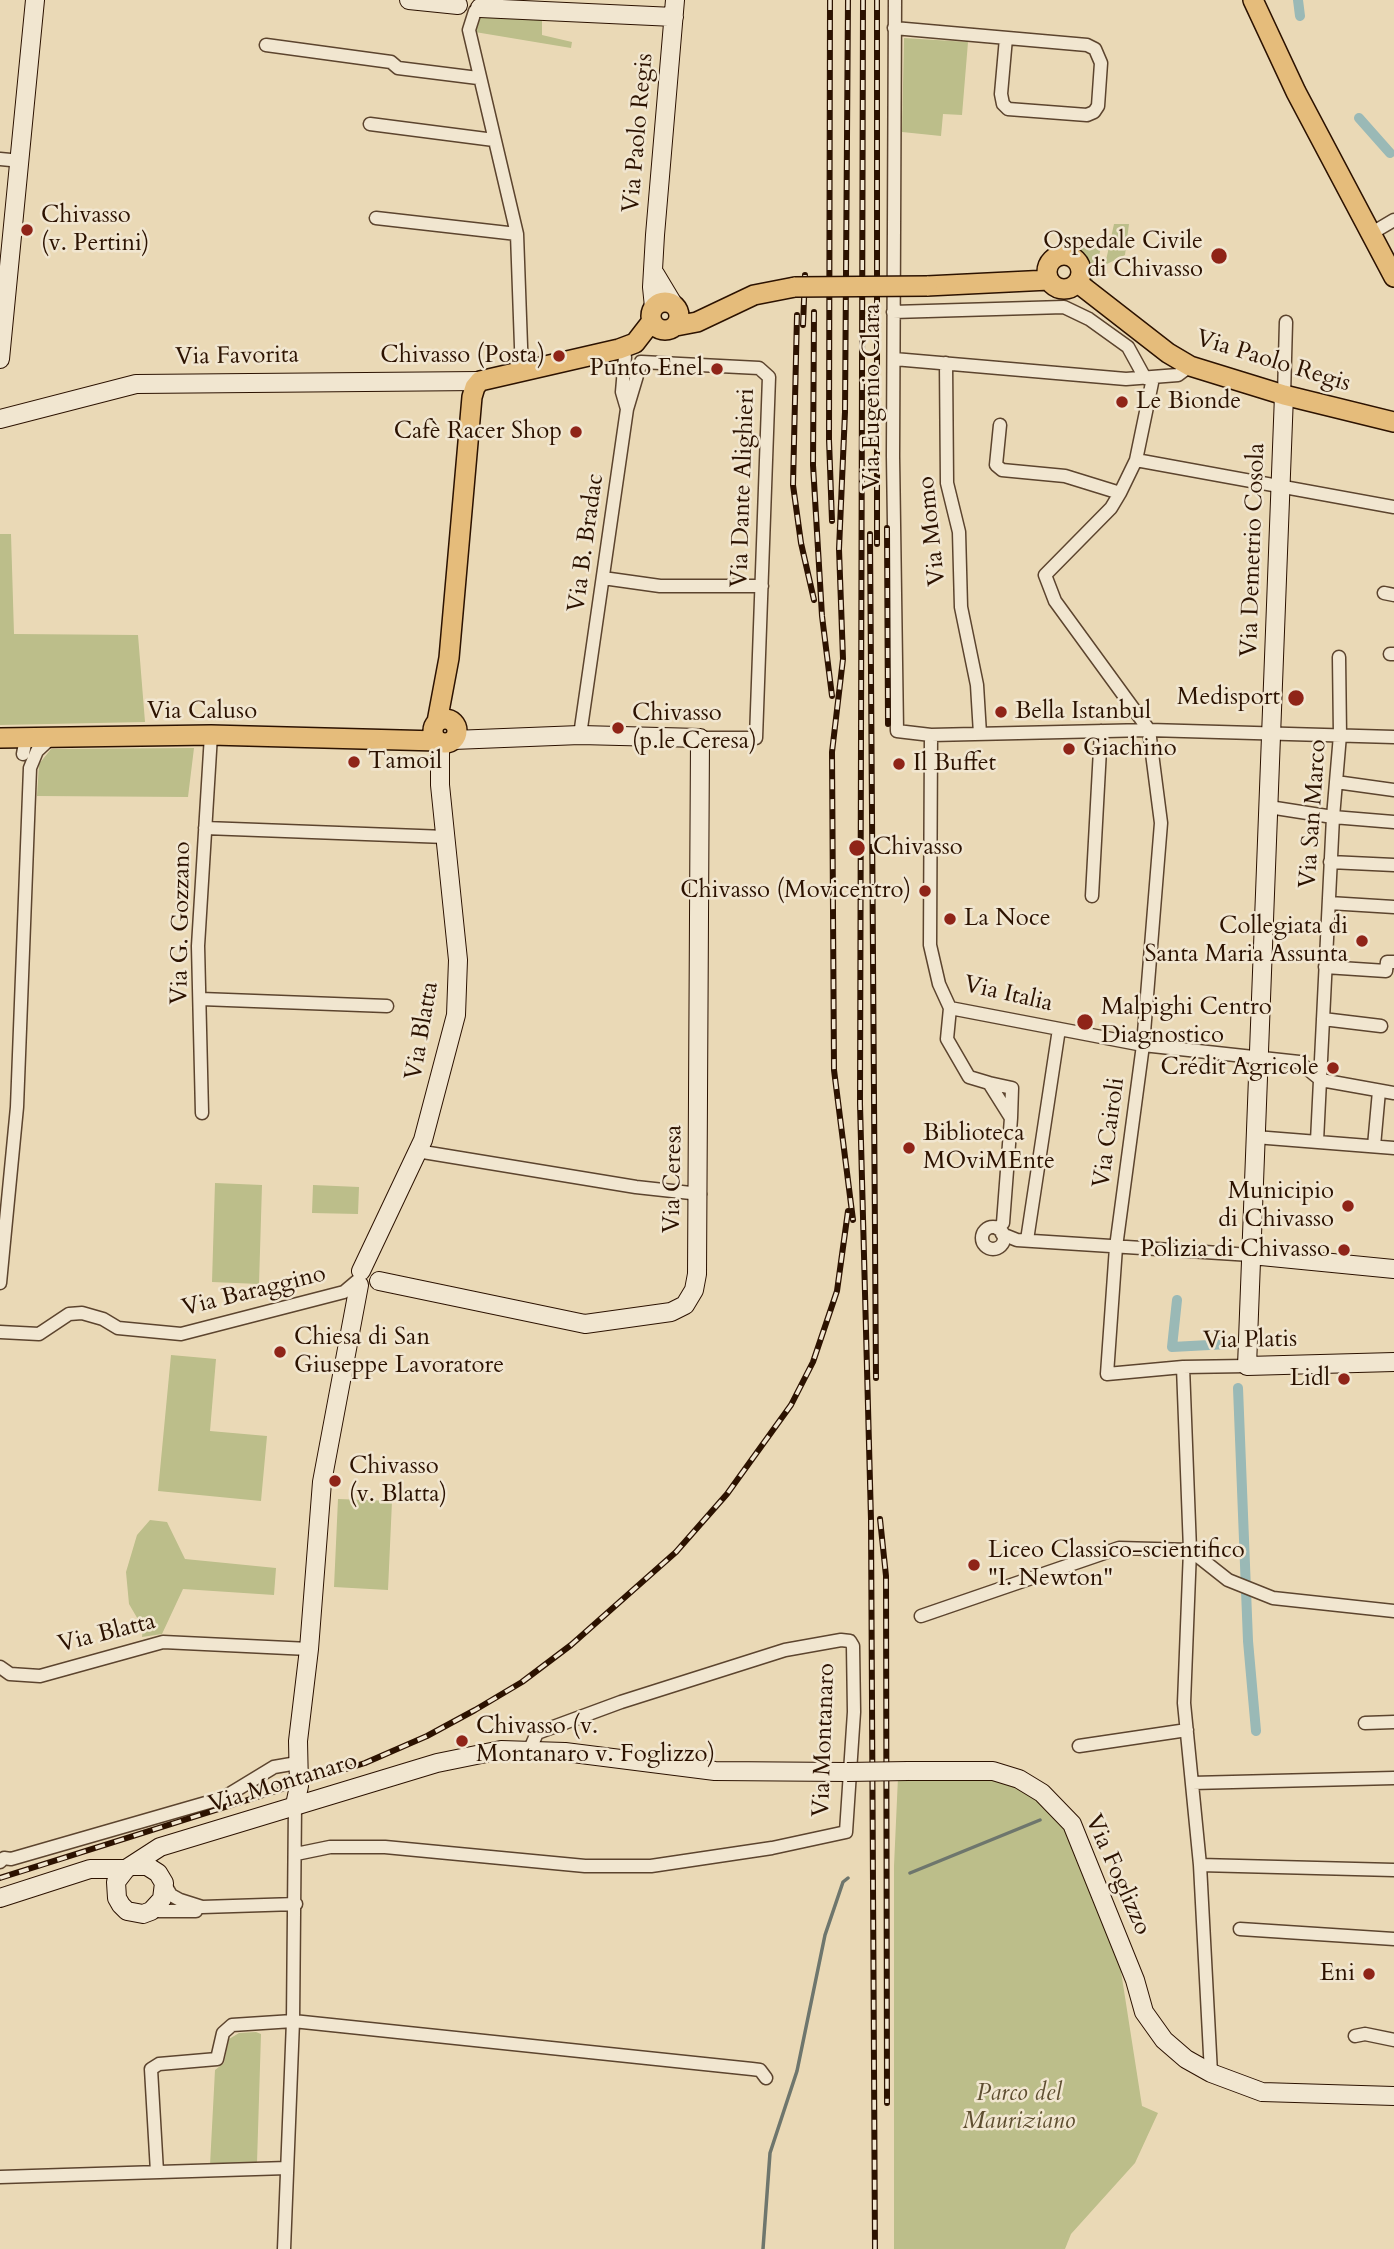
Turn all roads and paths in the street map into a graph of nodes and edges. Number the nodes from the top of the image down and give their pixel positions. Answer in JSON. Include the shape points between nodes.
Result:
{"nodes":[{"id":1,"x":419,"y":0,"type":"edge"},
{"id":2,"x":894,"y":0,"type":"edge"},
{"id":3,"x":1253,"y":0,"type":"edge"},
{"id":4,"x":36,"y":1,"type":"edge"},
{"id":5,"x":457,"y":2,"type":"edge"},
{"id":6,"x":483,"y":5,"type":"edge"},
{"id":7,"x":675,"y":9,"type":"edge"},
{"id":8,"x":894,"y":28,"type":"junction"},
{"id":9,"x":1006,"y":38,"type":"junction"},
{"id":10,"x":266,"y":45,"type":"dead end"},
{"id":11,"x":478,"y":78,"type":"junction"},
{"id":12,"x":370,"y":124,"type":"dead end"},
{"id":13,"x":494,"y":140,"type":"junction"},
{"id":14,"x":0,"y":159,"type":"edge"},
{"id":15,"x":21,"y":161,"type":"junction"},
{"id":16,"x":376,"y":218,"type":"dead end"},
{"id":17,"x":1394,"y":220,"type":"edge"},
{"id":18,"x":1372,"y":233,"type":"junction"},
{"id":19,"x":517,"y":234,"type":"junction"},
{"id":20,"x":1394,"y":277,"type":"edge"},
{"id":21,"x":1049,"y":280,"type":"junction"},
{"id":22,"x":1077,"y":283,"type":"junction"},
{"id":23,"x":893,"y":312,"type":"junction"},
{"id":24,"x":3,"y":316,"type":"edge"},
{"id":25,"x":666,"y":317,"type":"junction"},
{"id":26,"x":1286,"y":322,"type":"dead end"},
{"id":27,"x":625,"y":357,"type":"junction"},
{"id":28,"x":0,"y":359,"type":"edge"},
{"id":29,"x":894,"y":359,"type":"junction"},
{"id":30,"x":946,"y":363,"type":"junction"},
{"id":31,"x":1190,"y":366,"type":"junction"},
{"id":32,"x":524,"y":373,"type":"junction"},
{"id":33,"x":1149,"y":378,"type":"junction"},
{"id":34,"x":480,"y":381,"type":"junction"},
{"id":35,"x":1284,"y":395,"type":"junction"},
{"id":36,"x":627,"y":409,"type":"junction"},
{"id":37,"x":0,"y":418,"type":"edge"},
{"id":38,"x":1394,"y":422,"type":"edge"},
{"id":39,"x":1000,"y":425,"type":"dead end"},
{"id":40,"x":1136,"y":460,"type":"junction"},
{"id":41,"x":1280,"y":485,"type":"junction"},
{"id":42,"x":1119,"y":493,"type":"junction"},
{"id":43,"x":1394,"y":507,"type":"edge"},
{"id":44,"x":603,"y":578,"type":"junction"},
{"id":45,"x":762,"y":586,"type":"junction"},
{"id":46,"x":1339,"y":657,"type":"dead end"},
{"id":47,"x":1149,"y":730,"type":"junction"},
{"id":48,"x":445,"y":731,"type":"junction"},
{"id":49,"x":1101,"y":731,"type":"junction"},
{"id":50,"x":1272,"y":732,"type":"junction"},
{"id":51,"x":980,"y":734,"type":"junction"},
{"id":52,"x":211,"y":735,"type":"junction"},
{"id":53,"x":580,"y":735,"type":"junction"},
{"id":54,"x":931,"y":735,"type":"junction"},
{"id":55,"x":1340,"y":735,"type":"junction"},
{"id":56,"x":1394,"y":737,"type":"edge"},
{"id":57,"x":701,"y":738,"type":"junction"},
{"id":58,"x":756,"y":738,"type":"joint"},
{"id":59,"x":20,"y":749,"type":"edge"},
{"id":60,"x":1336,"y":782,"type":"junction"},
{"id":61,"x":1394,"y":790,"type":"edge"},
{"id":62,"x":1269,"y":807,"type":"junction"},
{"id":63,"x":1332,"y":817,"type":"junction"},
{"id":64,"x":1394,"y":821,"type":"edge"},
{"id":65,"x":205,"y":828,"type":"junction"},
{"id":66,"x":446,"y":837,"type":"junction"},
{"id":67,"x":1330,"y":862,"type":"junction"},
{"id":68,"x":1394,"y":865,"type":"edge"},
{"id":69,"x":1092,"y":896,"type":"dead end"},
{"id":70,"x":1329,"y":903,"type":"junction"},
{"id":71,"x":1394,"y":907,"type":"edge"},
{"id":72,"x":1394,"y":962,"type":"edge"},
{"id":73,"x":1325,"y":967,"type":"junction"},
{"id":74,"x":201,"y":999,"type":"junction"},
{"id":75,"x":387,"y":1006,"type":"dead end"},
{"id":76,"x":950,"y":1008,"type":"junction"},
{"id":77,"x":1323,"y":1019,"type":"junction"},
{"id":78,"x":1381,"y":1026,"type":"dead end"},
{"id":79,"x":1059,"y":1028,"type":"junction"},
{"id":80,"x":1143,"y":1045,"type":"junction"},
{"id":81,"x":1258,"y":1056,"type":"junction"},
{"id":82,"x":1321,"y":1080,"type":"junction"},
{"id":83,"x":1379,"y":1091,"type":"junction"},
{"id":84,"x":1394,"y":1093,"type":"edge"},
{"id":85,"x":202,"y":1113,"type":"dead end"},
{"id":86,"x":1255,"y":1137,"type":"junction"},
{"id":87,"x":1317,"y":1141,"type":"junction"},
{"id":88,"x":1374,"y":1146,"type":"junction"},
{"id":89,"x":1394,"y":1148,"type":"edge"},
{"id":90,"x":417,"y":1151,"type":"junction"},
{"id":91,"x":700,"y":1194,"type":"junction"},
{"id":92,"x":1022,"y":1240,"type":"junction"},
{"id":93,"x":1116,"y":1247,"type":"junction"},
{"id":94,"x":1251,"y":1255,"type":"junction"},
{"id":95,"x":1394,"y":1269,"type":"edge"},
{"id":96,"x":366,"y":1281,"type":"junction"},
{"id":97,"x":0,"y":1283,"type":"edge"},
{"id":98,"x":0,"y":1332,"type":"edge"},
{"id":99,"x":1394,"y":1362,"type":"edge"},
{"id":100,"x":1247,"y":1366,"type":"junction"},
{"id":101,"x":1183,"y":1367,"type":"junction"},
{"id":102,"x":1107,"y":1374,"type":"joint"},
{"id":103,"x":1190,"y":1550,"type":"junction"},
{"id":104,"x":1394,"y":1611,"type":"edge"},
{"id":105,"x":921,"y":1616,"type":"dead end"},
{"id":106,"x":309,"y":1648,"type":"junction"},
{"id":107,"x":1,"y":1671,"type":"edge"},
{"id":108,"x":1394,"y":1722,"type":"edge"},
{"id":109,"x":1365,"y":1723,"type":"dead end"},
{"id":110,"x":1187,"y":1730,"type":"junction"},
{"id":111,"x":1079,"y":1746,"type":"dead end"},
{"id":112,"x":530,"y":1749,"type":"junction"},
{"id":113,"x":297,"y":1763,"type":"junction"},
{"id":114,"x":1394,"y":1778,"type":"edge"},
{"id":115,"x":1192,"y":1783,"type":"junction"},
{"id":116,"x":295,"y":1805,"type":"junction"},
{"id":117,"x":174,"y":1843,"type":"junction"},
{"id":118,"x":296,"y":1854,"type":"junction"},
{"id":119,"x":1,"y":1858,"type":"edge"},
{"id":120,"x":1200,"y":1865,"type":"junction"},
{"id":121,"x":128,"y":1868,"type":"junction"},
{"id":122,"x":1394,"y":1870,"type":"edge"},
{"id":123,"x":75,"y":1875,"type":"junction"},
{"id":124,"x":161,"y":1878,"type":"junction"},
{"id":125,"x":116,"y":1893,"type":"junction"},
{"id":126,"x":0,"y":1898,"type":"edge"},
{"id":127,"x":296,"y":1904,"type":"junction"},
{"id":128,"x":218,"y":1908,"type":"junction"},
{"id":129,"x":151,"y":1911,"type":"junction"},
{"id":130,"x":1240,"y":1929,"type":"dead end"},
{"id":131,"x":1394,"y":1939,"type":"edge"},
{"id":132,"x":293,"y":2021,"type":"junction"},
{"id":133,"x":1355,"y":2036,"type":"dead end"},
{"id":134,"x":1394,"y":2040,"type":"edge"},
{"id":135,"x":1211,"y":2073,"type":"junction"},
{"id":136,"x":766,"y":2077,"type":"dead end"},
{"id":137,"x":1394,"y":2096,"type":"edge"},
{"id":138,"x":287,"y":2168,"type":"junction"},
{"id":139,"x":158,"y":2172,"type":"junction"},
{"id":140,"x":0,"y":2177,"type":"edge"},
{"id":141,"x":284,"y":2249,"type":"edge"}],
"edges":[{"from":1,"to":5,"type":"street"},
{"from":2,"to":8,"type":"street","name":"Via Eugenio Clara"},
{"from":3,"to":18,"type":"main road","via":[[1296,92]]},
{"from":4,"to":15,"type":"street"},
{"from":5,"to":6,"type":"street","via":[[466,11]]},
{"from":6,"to":7,"type":"street"},
{"from":6,"to":11,"type":"street","via":[[468,30]]},
{"from":7,"to":25,"type":"street","name":"Via Paolo Regis","via":[[653,270]]},
{"from":8,"to":9,"type":"street"},
{"from":8,"to":23,"type":"street","name":"Via Eugenio Clara"},
{"from":9,"to":9,"type":"street","via":[[1095,49],[1101,63],[1094,112],[1008,109],[1001,94]]},
{"from":10,"to":11,"type":"street"},
{"from":11,"to":13,"type":"street"},
{"from":12,"to":13,"type":"street"},
{"from":13,"to":19,"type":"street"},
{"from":14,"to":15,"type":"street"},
{"from":15,"to":24,"type":"street"},
{"from":16,"to":19,"type":"street"},
{"from":17,"to":18,"type":"street"},
{"from":18,"to":20,"type":"main road"},
{"from":19,"to":32,"type":"street"},
{"from":21,"to":22,"type":"main road","via":[[1062,289]]},
{"from":21,"to":22,"type":"main road","via":[[1053,259],[1069,255],[1081,267]]},
{"from":21,"to":25,"type":"main road","bridge":true,"via":[[795,287],[754,295],[685,326]]},
{"from":22,"to":31,"type":"main road","name":"Via Paolo Regis"},
{"from":23,"to":29,"type":"street","name":"Via Eugenio Clara"},
{"from":23,"to":33,"type":"street","via":[[1065,307],[1089,318],[1128,347]]},
{"from":24,"to":28,"type":"street"},
{"from":25,"to":27,"type":"main road","via":[[652,339]]},
{"from":25,"to":32,"type":"main road","via":[[635,343],[620,349]]},
{"from":26,"to":35,"type":"street","name":"Via Demetrio Cosola"},
{"from":27,"to":32,"type":"main road","via":[[561,372]]},
{"from":27,"to":36,"type":"street","name":"Via B. Bradac","via":[[622,392]]},
{"from":29,"to":30,"type":"street"},
{"from":29,"to":54,"type":"street","name":"Via Eugenio Clara","via":[[895,726],[900,733]]},
{"from":30,"to":33,"type":"street"},
{"from":30,"to":51,"type":"street","name":"Via Momo","via":[[947,483],[959,532],[961,607],[977,685]]},
{"from":31,"to":33,"type":"street","via":[[1178,375]]},
{"from":31,"to":35,"type":"main road","name":"Via Paolo Regis"},
{"from":32,"to":34,"type":"main road"},
{"from":33,"to":40,"type":"street"},
{"from":34,"to":37,"type":"street","name":"Via Favorita","via":[[136,384]]},
{"from":34,"to":48,"type":"main road","via":[[472,397]]},
{"from":35,"to":38,"type":"main road","name":"Via Paolo Regis"},
{"from":35,"to":41,"type":"street","name":"Via Demetrio Cosola"},
{"from":36,"to":44,"type":"street","name":"Via B. Bradac"},
{"from":36,"to":45,"type":"street","name":"Via Dante Alighieri","via":[[641,362],[759,368],[769,377]]},
{"from":39,"to":42,"type":"street","via":[[996,465],[1002,470],[1065,476]]},
{"from":40,"to":41,"type":"street"},
{"from":40,"to":42,"type":"street"},
{"from":41,"to":43,"type":"street"},
{"from":41,"to":50,"type":"street","name":"Via Demetrio Cosola"},
{"from":42,"to":47,"type":"street","via":[[1111,508],[1045,575],[1055,601]]},
{"from":44,"to":45,"type":"street","via":[[660,586]]},
{"from":44,"to":53,"type":"street","name":"Via B. Bradac"},
{"from":45,"to":58,"type":"street","name":"Via Dante Alighieri"},
{"from":46,"to":55,"type":"street","name":"Via San Marco"},
{"from":47,"to":49,"type":"street"},
{"from":47,"to":50,"type":"street"},
{"from":47,"to":80,"type":"street","name":"Via Cairoli","via":[[1161,823]]},
{"from":48,"to":52,"type":"main road","name":"Via Caluso","via":[[404,739]]},
{"from":48,"to":53,"type":"street","name":"Via Caluso"},
{"from":48,"to":66,"type":"street","name":"Via Blatta","via":[[440,785]]},
{"from":49,"to":51,"type":"street"},
{"from":49,"to":69,"type":"street"},
{"from":50,"to":55,"type":"street"},
{"from":50,"to":62,"type":"street","name":"Via Demetrio Cosola"},
{"from":51,"to":54,"type":"street"},
{"from":52,"to":59,"type":"main road","name":"Via Caluso","via":[[52,737]]},
{"from":52,"to":65,"type":"street","name":"Via G. Gozzano"},
{"from":53,"to":57,"type":"street","name":"Via Caluso"},
{"from":54,"to":76,"type":"street","name":"Via Italia","via":[[930,945]]},
{"from":55,"to":56,"type":"street"},
{"from":55,"to":60,"type":"street","name":"Via San Marco"},
{"from":57,"to":58,"type":"street","name":"Via Caluso"},
{"from":57,"to":91,"type":"street","name":"Via Ceresa"},
{"from":59,"to":97,"type":"street","via":[[17,1107]]},
{"from":60,"to":61,"type":"street"},
{"from":60,"to":63,"type":"street","name":"Via San Marco"},
{"from":62,"to":63,"type":"street"},
{"from":62,"to":81,"type":"street","name":"Via Demetrio Cosola"},
{"from":63,"to":64,"type":"street"},
{"from":63,"to":67,"type":"street","name":"Via San Marco"},
{"from":65,"to":66,"type":"street"},
{"from":65,"to":74,"type":"street","name":"Via G. Gozzano","via":[[198,947]]},
{"from":66,"to":90,"type":"street","name":"Via Blatta","via":[[458,960],[456,1015],[433,1110]]},
{"from":67,"to":68,"type":"street"},
{"from":67,"to":70,"type":"street","name":"Via San Marco"},
{"from":70,"to":71,"type":"street"},
{"from":70,"to":73,"type":"street","name":"Via San Marco"},
{"from":72,"to":73,"type":"street","via":[[1387,962],[1386,971]]},
{"from":73,"to":77,"type":"street","name":"Via San Marco"},
{"from":74,"to":75,"type":"street"},
{"from":74,"to":85,"type":"street","name":"Via G. Gozzano"},
{"from":76,"to":79,"type":"street","name":"Via Italia"},
{"from":76,"to":92,"type":"street","via":[[947,1039],[969,1077],[989,1083],[1011,1118],[1001,1236]]},
{"from":77,"to":78,"type":"street"},
{"from":77,"to":82,"type":"street","name":"Via San Marco"},
{"from":79,"to":80,"type":"street","name":"Via Italia"},
{"from":79,"to":92,"type":"street"},
{"from":80,"to":81,"type":"street","name":"Via Italia"},
{"from":80,"to":93,"type":"street","name":"Via Cairoli"},
{"from":81,"to":82,"type":"street","name":"Via Italia","via":[[1299,1062]]},
{"from":81,"to":86,"type":"street","name":"Via Demetrio Cosola"},
{"from":82,"to":83,"type":"street"},
{"from":82,"to":87,"type":"street","name":"Via San Marco"},
{"from":83,"to":84,"type":"street"},
{"from":83,"to":88,"type":"street"},
{"from":86,"to":87,"type":"street"},
{"from":86,"to":94,"type":"street","name":"Via Demetrio Cosola"},
{"from":87,"to":88,"type":"street"},
{"from":88,"to":89,"type":"street"},
{"from":90,"to":91,"type":"street"},
{"from":90,"to":96,"type":"street","name":"Via Blatta"},
{"from":91,"to":96,"type":"street","name":"Via Ceresa","via":[[694,1290],[685,1305],[671,1312],[585,1324]]},
{"from":92,"to":93,"type":"street"},
{"from":93,"to":94,"type":"street"},
{"from":93,"to":102,"type":"street","name":"Via Cairoli"},
{"from":94,"to":95,"type":"street"},
{"from":94,"to":100,"type":"street","name":"Via Demetrio Cosola"},
{"from":96,"to":98,"type":"street","name":"Via Baraggino","via":[[344,1292],[181,1334],[118,1328],[82,1313],[69,1314],[39,1334]]},
{"from":96,"to":106,"type":"street","name":"Via Blatta","via":[[351,1318],[322,1482]]},
{"from":99,"to":100,"type":"street","name":"Via Platis"},
{"from":100,"to":101,"type":"street","name":"Via Platis"},
{"from":101,"to":102,"type":"street","name":"Via Platis"},
{"from":101,"to":103,"type":"street"},
{"from":103,"to":104,"type":"street","via":[[1238,1584],[1273,1598]]},
{"from":103,"to":105,"type":"street","via":[[1119,1548]]},
{"from":103,"to":110,"type":"street"},
{"from":106,"to":107,"type":"street","name":"Via Blatta","via":[[163,1642],[40,1676]]},
{"from":106,"to":113,"type":"street","name":"Via Blatta"},
{"from":108,"to":109,"type":"street"},
{"from":110,"to":111,"type":"street"},
{"from":110,"to":115,"type":"street"},
{"from":112,"to":116,"type":"street","name":"Via Montanaro","via":[[466,1756]]},
{"from":112,"to":118,"type":"street","name":"Via Montanaro","via":[[537,1733],[547,1728],[646,1694],[785,1650],[841,1640],[853,1646],[846,1832],[651,1866],[585,1866],[385,1847],[330,1847]]},
{"from":112,"to":135,"type":"street","name":"Via Foglizzo","bridge":true,"via":[[715,1771],[993,1771],[1019,1779],[1042,1793],[1072,1824],[1144,2012],[1175,2050]]},
{"from":113,"to":116,"type":"street","name":"Via Blatta"},
{"from":113,"to":119,"type":"street","via":[[274,1767],[223,1798],[11,1859]]},
{"from":114,"to":115,"type":"street"},
{"from":115,"to":120,"type":"street"},
{"from":116,"to":117,"type":"street","name":"Via Montanaro"},
{"from":116,"to":118,"type":"street"},
{"from":117,"to":121,"type":"street","name":"Via Montanaro","via":[[153,1850]]},
{"from":117,"to":124,"type":"street","via":[[160,1857]]},
{"from":118,"to":127,"type":"street"},
{"from":120,"to":122,"type":"street"},
{"from":120,"to":135,"type":"street"},
{"from":121,"to":123,"type":"street","via":[[90,1869]]},
{"from":121,"to":124,"type":"street","via":[[147,1866]]},
{"from":121,"to":125,"type":"street","via":[[116,1882]]},
{"from":123,"to":125,"type":"street","via":[[98,1874]]},
{"from":123,"to":126,"type":"street"},
{"from":124,"to":128,"type":"street","via":[[171,1895],[180,1900]]},
{"from":124,"to":129,"type":"street","via":[[162,1899]]},
{"from":125,"to":129,"type":"street","via":[[127,1911]]},
{"from":127,"to":128,"type":"street"},
{"from":127,"to":132,"type":"street"},
{"from":128,"to":129,"type":"street"},
{"from":130,"to":131,"type":"street"},
{"from":132,"to":136,"type":"street","via":[[752,2069]]},
{"from":132,"to":138,"type":"street"},
{"from":132,"to":139,"type":"street","via":[[232,2025],[223,2033],[217,2059],[151,2068]]},
{"from":133,"to":134,"type":"street"},
{"from":135,"to":137,"type":"street","name":"Via Foglizzo","via":[[1262,2092]]},
{"from":138,"to":139,"type":"street"},
{"from":138,"to":141,"type":"street"},
{"from":139,"to":140,"type":"street"}]}
